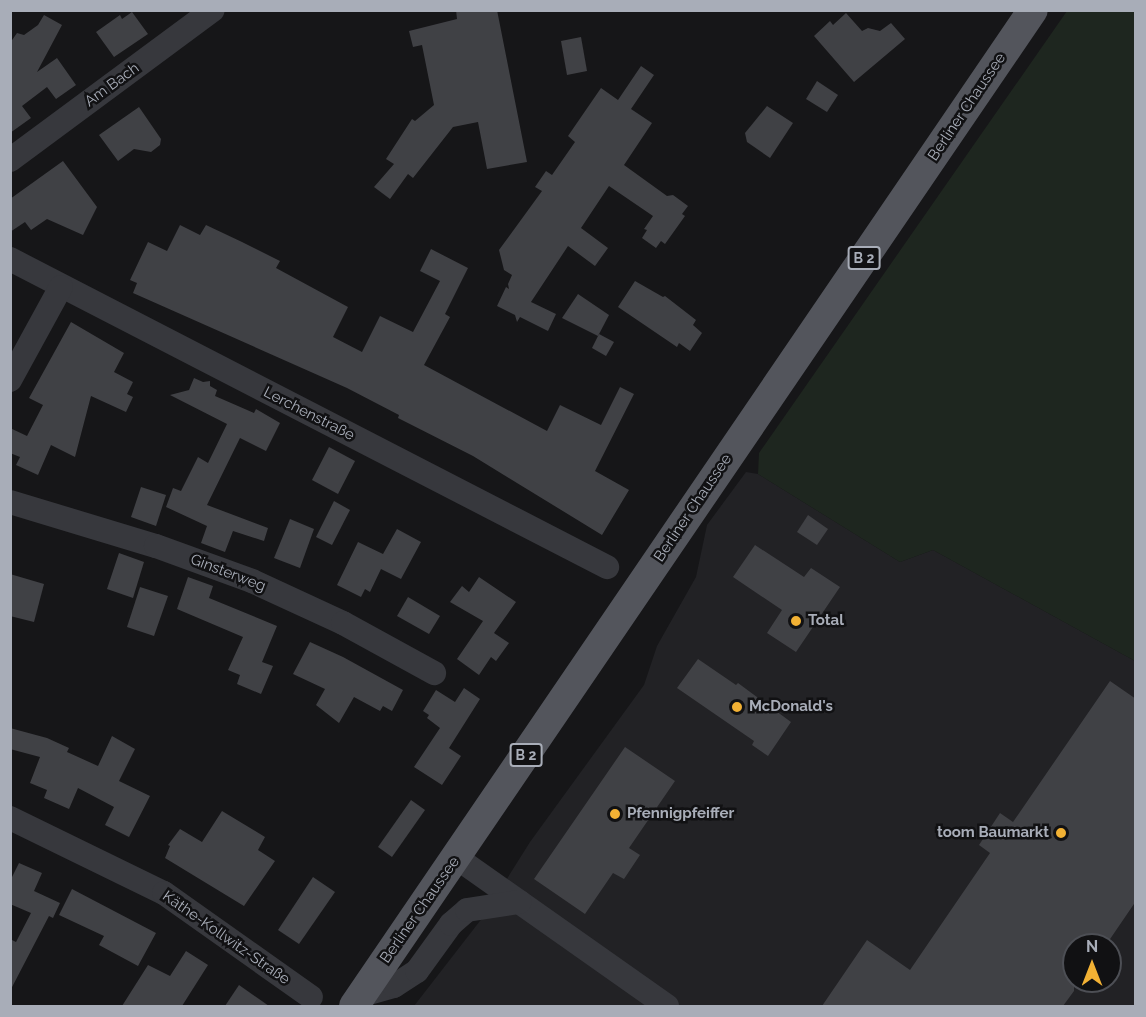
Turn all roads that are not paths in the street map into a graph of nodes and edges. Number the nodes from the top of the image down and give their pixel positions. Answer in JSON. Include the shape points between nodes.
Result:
{"nodes":[{"id":1,"x":213,"y":10,"type":"edge"},
{"id":2,"x":1033,"y":10,"type":"edge"},
{"id":3,"x":10,"y":160,"type":"edge"},
{"id":4,"x":10,"y":259,"type":"edge"},
{"id":5,"x":62,"y":286,"type":"junction"},
{"id":6,"x":10,"y":380,"type":"edge"},
{"id":7,"x":10,"y":502,"type":"edge"},
{"id":8,"x":607,"y":567,"type":"dead end"},
{"id":9,"x":434,"y":673,"type":"dead end"},
{"id":10,"x":10,"y":818,"type":"edge"},
{"id":11,"x":457,"y":858,"type":"junction"},
{"id":12,"x":519,"y":902,"type":"junction"},
{"id":13,"x":311,"y":997,"type":"dead end"},
{"id":14,"x":358,"y":1001,"type":"edge"},
{"id":15,"x":667,"y":1006,"type":"edge"}],
"edges":[{"from":1,"to":3,"type":"street","name":"Am Bach"},
{"from":2,"to":11,"type":"main road","name":"Berliner Chaussee","number":"B 2"},
{"from":4,"to":5,"type":"street","name":"Lerchenstraße"},
{"from":5,"to":6,"type":"street"},
{"from":5,"to":8,"type":"street","name":"Lerchenstraße"},
{"from":7,"to":9,"type":"street","name":"Ginsterweg","via":[[156,546],[252,581],[343,622]]},
{"from":10,"to":13,"type":"street","name":"Käthe-Kollwitz-Straße","via":[[164,893]]},
{"from":11,"to":12,"type":"street"},
{"from":11,"to":14,"type":"main road","name":"Berliner Chaussee","number":"B 2"},
{"from":12,"to":14,"type":"street","via":[[467,910],[451,924],[417,971]]},
{"from":12,"to":15,"type":"street"}]}
